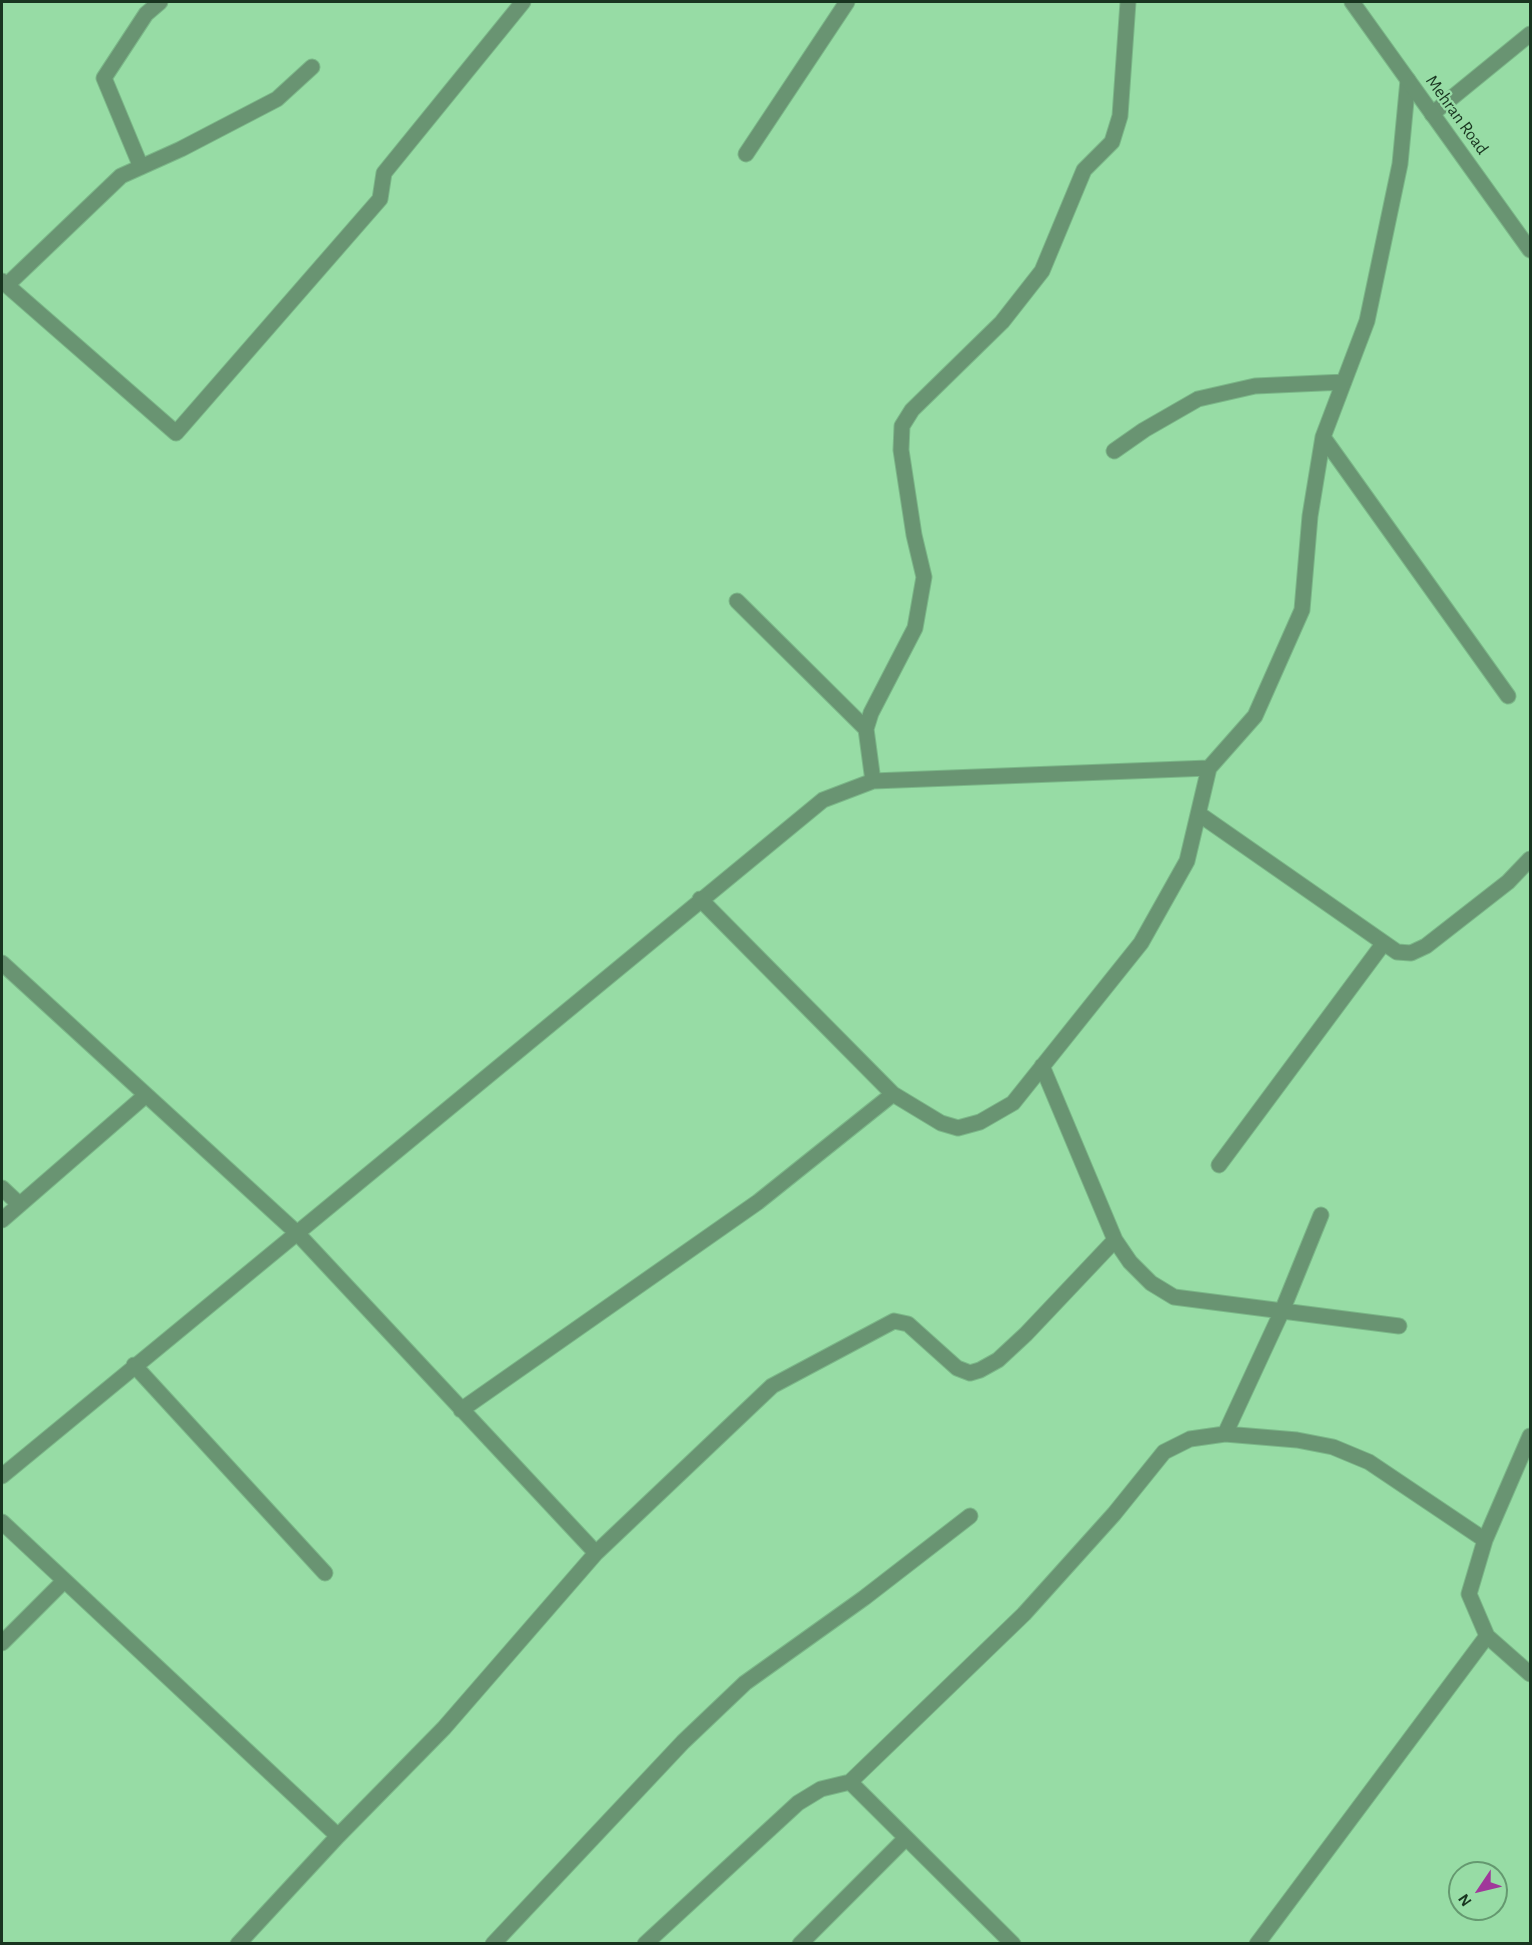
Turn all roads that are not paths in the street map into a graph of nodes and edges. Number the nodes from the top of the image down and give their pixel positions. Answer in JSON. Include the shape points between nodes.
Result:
{"nodes":[{"id":1,"x":160,"y":2,"type":"edge"},
{"id":2,"x":523,"y":2,"type":"edge"},
{"id":3,"x":847,"y":2,"type":"edge"},
{"id":4,"x":1128,"y":2,"type":"edge"},
{"id":5,"x":1352,"y":2,"type":"edge"},
{"id":6,"x":1530,"y":34,"type":"edge"},
{"id":7,"x":312,"y":68,"type":"dead end"},
{"id":8,"x":1408,"y":80,"type":"junction"},
{"id":9,"x":1432,"y":114,"type":"junction"},
{"id":10,"x":746,"y":154,"type":"dead end"},
{"id":11,"x":141,"y":167,"type":"junction"},
{"id":12,"x":1530,"y":250,"type":"edge"},
{"id":13,"x":4,"y":283,"type":"edge"},
{"id":14,"x":1344,"y":382,"type":"junction"},
{"id":15,"x":1323,"y":437,"type":"junction"},
{"id":16,"x":1114,"y":451,"type":"dead end"},
{"id":17,"x":737,"y":602,"type":"dead end"},
{"id":18,"x":1508,"y":696,"type":"dead end"},
{"id":19,"x":866,"y":729,"type":"junction"},
{"id":20,"x":1209,"y":768,"type":"junction"},
{"id":21,"x":873,"y":781,"type":"junction"},
{"id":22,"x":1199,"y":814,"type":"junction"},
{"id":23,"x":1530,"y":860,"type":"edge"},
{"id":24,"x":700,"y":899,"type":"junction"},
{"id":25,"x":1383,"y":944,"type":"junction"},
{"id":26,"x":2,"y":963,"type":"edge"},
{"id":27,"x":1042,"y":1066,"type":"junction"},
{"id":28,"x":892,"y":1094,"type":"junction"},
{"id":29,"x":146,"y":1095,"type":"junction"},
{"id":30,"x":1219,"y":1165,"type":"dead end"},
{"id":31,"x":2,"y":1188,"type":"edge"},
{"id":32,"x":19,"y":1204,"type":"junction"},
{"id":33,"x":1321,"y":1215,"type":"dead end"},
{"id":34,"x":2,"y":1220,"type":"edge"},
{"id":35,"x":297,"y":1233,"type":"junction"},
{"id":36,"x":1115,"y":1240,"type":"junction"},
{"id":37,"x":1282,"y":1311,"type":"junction"},
{"id":38,"x":1399,"y":1326,"type":"dead end"},
{"id":39,"x":134,"y":1365,"type":"junction"},
{"id":40,"x":461,"y":1410,"type":"junction"},
{"id":41,"x":1225,"y":1434,"type":"junction"},
{"id":42,"x":1530,"y":1436,"type":"edge"},
{"id":43,"x":2,"y":1476,"type":"edge"},
{"id":44,"x":970,"y":1516,"type":"dead end"},
{"id":45,"x":2,"y":1522,"type":"edge"},
{"id":46,"x":1485,"y":1540,"type":"junction"},
{"id":47,"x":596,"y":1553,"type":"junction"},
{"id":48,"x":325,"y":1573,"type":"dead end"},
{"id":49,"x":64,"y":1581,"type":"junction"},
{"id":50,"x":1487,"y":1636,"type":"junction"},
{"id":51,"x":2,"y":1643,"type":"edge"},
{"id":52,"x":1530,"y":1674,"type":"edge"},
{"id":53,"x":850,"y":1782,"type":"junction"},
{"id":54,"x":338,"y":1836,"type":"junction"},
{"id":55,"x":906,"y":1838,"type":"junction"},
{"id":56,"x":238,"y":1944,"type":"edge"},
{"id":57,"x":494,"y":1944,"type":"edge"},
{"id":58,"x":645,"y":1944,"type":"edge"},
{"id":59,"x":800,"y":1944,"type":"edge"},
{"id":60,"x":1012,"y":1944,"type":"edge"},
{"id":61,"x":1257,"y":1944,"type":"edge"}],
"edges":[{"from":1,"to":11,"type":"street","via":[[146,14],[104,78]]},
{"from":2,"to":13,"type":"street","via":[[384,173],[380,199],[176,433]]},
{"from":3,"to":10,"type":"street"},
{"from":4,"to":19,"type":"street","via":[[1120,116],[1112,142],[1084,170],[1042,271],[1002,322],[912,410],[902,426],[901,450],[924,577],[915,628]]},
{"from":5,"to":8,"type":"street","name":"Mehran Road"},
{"from":6,"to":9,"type":"street"},
{"from":7,"to":11,"type":"street","via":[[277,99]]},
{"from":8,"to":9,"type":"street","name":"Mehran Road"},
{"from":8,"to":14,"type":"street","via":[[1400,164],[1367,321]]},
{"from":9,"to":12,"type":"street","name":"Mehran Road"},
{"from":11,"to":13,"type":"street","via":[[121,176]]},
{"from":14,"to":15,"type":"street"},
{"from":14,"to":16,"type":"street","via":[[1255,386],[1198,399]]},
{"from":15,"to":18,"type":"street"},
{"from":15,"to":20,"type":"street","via":[[1310,516],[1302,610],[1255,716]]},
{"from":17,"to":19,"type":"street"},
{"from":19,"to":21,"type":"street"},
{"from":20,"to":21,"type":"street"},
{"from":20,"to":22,"type":"street"},
{"from":21,"to":24,"type":"street","via":[[822,800]]},
{"from":22,"to":25,"type":"street"},
{"from":22,"to":27,"type":"street","via":[[1187,861],[1141,943]]},
{"from":23,"to":25,"type":"street","via":[[1426,946],[1412,953]]},
{"from":24,"to":28,"type":"street"},
{"from":24,"to":35,"type":"street"},
{"from":25,"to":30,"type":"street"},
{"from":26,"to":29,"type":"street"},
{"from":27,"to":28,"type":"street","via":[[1013,1103],[980,1122],[958,1128],[941,1123]]},
{"from":27,"to":36,"type":"street"},
{"from":28,"to":40,"type":"street","via":[[758,1202]]},
{"from":29,"to":32,"type":"street"},
{"from":29,"to":35,"type":"street"},
{"from":31,"to":32,"type":"street"},
{"from":32,"to":34,"type":"street"},
{"from":33,"to":37,"type":"street"},
{"from":35,"to":39,"type":"street"},
{"from":35,"to":40,"type":"street"},
{"from":36,"to":37,"type":"street","via":[[1144,1276],[1174,1297]]},
{"from":36,"to":47,"type":"street","via":[[1026,1334],[998,1360],[980,1370],[970,1373],[957,1368],[908,1324],[894,1321],[772,1386]]},
{"from":37,"to":38,"type":"street"},
{"from":37,"to":41,"type":"street"},
{"from":39,"to":43,"type":"street"},
{"from":39,"to":48,"type":"street"},
{"from":40,"to":47,"type":"street"},
{"from":41,"to":46,"type":"street","via":[[1333,1447],[1369,1462]]},
{"from":41,"to":53,"type":"street","via":[[1190,1439],[1164,1452],[1024,1614]]},
{"from":42,"to":46,"type":"street"},
{"from":44,"to":57,"type":"street","via":[[745,1683],[682,1742]]},
{"from":45,"to":49,"type":"street"},
{"from":46,"to":50,"type":"street","via":[[1469,1594]]},
{"from":47,"to":54,"type":"street","via":[[444,1728]]},
{"from":49,"to":51,"type":"street"},
{"from":49,"to":54,"type":"street"},
{"from":50,"to":52,"type":"street"},
{"from":50,"to":61,"type":"street"},
{"from":53,"to":55,"type":"street"},
{"from":53,"to":58,"type":"street","via":[[821,1789],[798,1803]]},
{"from":54,"to":56,"type":"street"},
{"from":55,"to":59,"type":"street"},
{"from":55,"to":60,"type":"street"}]}
